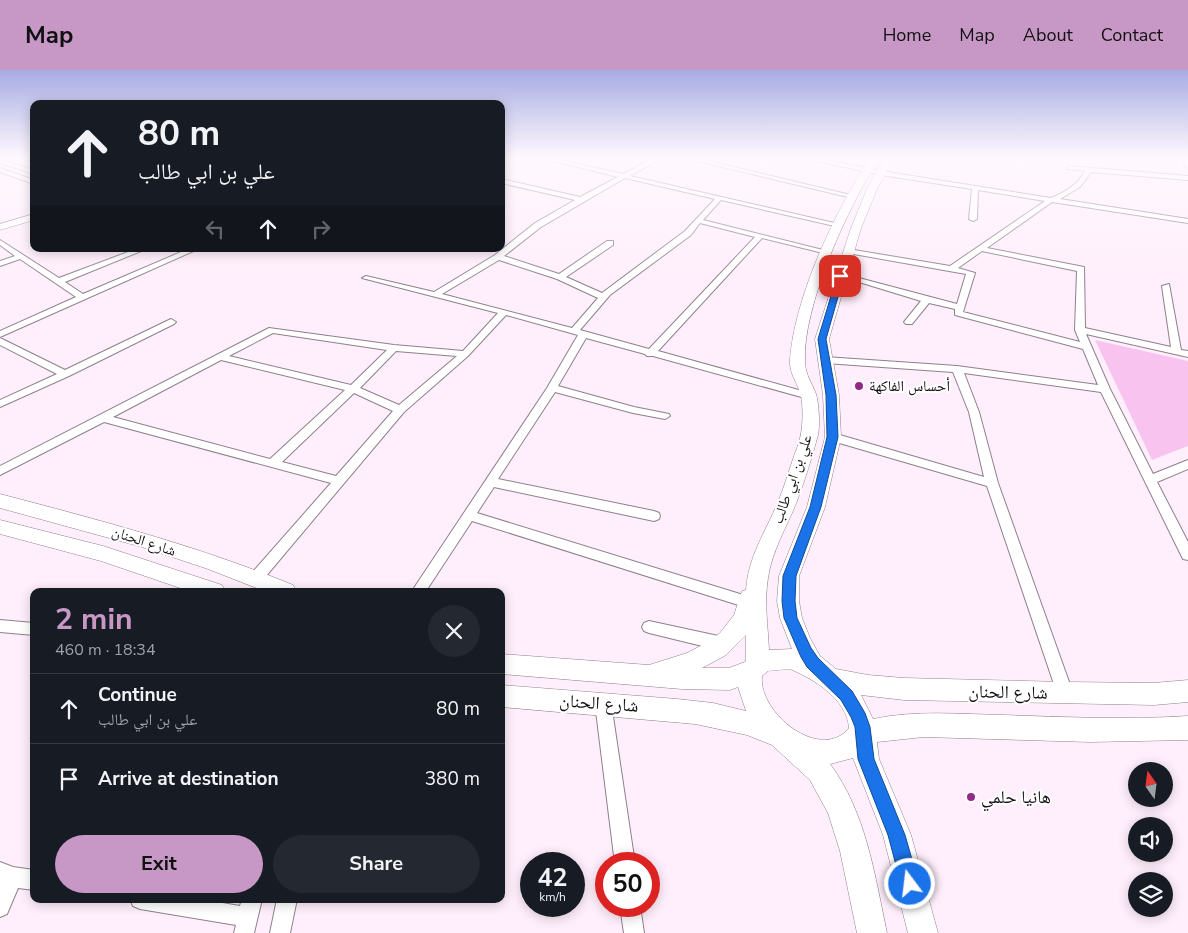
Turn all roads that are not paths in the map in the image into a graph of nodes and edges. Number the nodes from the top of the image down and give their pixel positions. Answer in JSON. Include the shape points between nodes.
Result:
{"nodes":[{"id":1,"x":577,"y":198,"type":"edge"},
{"id":2,"x":720,"y":198,"type":"edge"},
{"id":3,"x":721,"y":198,"type":"edge"},
{"id":4,"x":740,"y":198,"type":"edge"},
{"id":5,"x":851,"y":198,"type":"edge"},
{"id":6,"x":865,"y":198,"type":"edge"},
{"id":7,"x":974,"y":198,"type":"edge"},
{"id":8,"x":1039,"y":198,"type":"edge"},
{"id":9,"x":1056,"y":198,"type":"edge"},
{"id":10,"x":581,"y":199,"type":"joint"},
{"id":11,"x":1050,"y":200,"type":"junction"},
{"id":12,"x":30,"y":211,"type":"edge"},
{"id":13,"x":30,"y":218,"type":"edge"},
{"id":14,"x":0,"y":220,"type":"edge"},
{"id":15,"x":973,"y":220,"type":"dead end"},
{"id":16,"x":699,"y":221,"type":"junction"},
{"id":17,"x":1188,"y":221,"type":"edge"},
{"id":18,"x":840,"y":222,"type":"junction"},
{"id":19,"x":0,"y":227,"type":"edge"},
{"id":20,"x":760,"y":236,"type":"junction"},
{"id":21,"x":0,"y":242,"type":"edge"},
{"id":22,"x":610,"y":243,"type":"dead end"},
{"id":23,"x":982,"y":249,"type":"junction"},
{"id":24,"x":505,"y":251,"type":"edge"},
{"id":25,"x":848,"y":251,"type":"junction"},
{"id":26,"x":134,"y":252,"type":"edge"},
{"id":27,"x":187,"y":252,"type":"edge"},
{"id":28,"x":504,"y":252,"type":"edge"},
{"id":29,"x":827,"y":252,"type":"junction"},
{"id":30,"x":22,"y":256,"type":"junction"},
{"id":31,"x":498,"y":257,"type":"junction"},
{"id":32,"x":0,"y":264,"type":"edge"},
{"id":33,"x":951,"y":269,"type":"junction"},
{"id":34,"x":840,"y":276,"type":"junction"},
{"id":35,"x":560,"y":277,"type":"junction"},
{"id":36,"x":366,"y":278,"type":"dead end"},
{"id":37,"x":59,"y":281,"type":"junction"},
{"id":38,"x":1166,"y":286,"type":"dead end"},
{"id":39,"x":435,"y":295,"type":"junction"},
{"id":40,"x":604,"y":297,"type":"junction"},
{"id":41,"x":83,"y":298,"type":"junction"},
{"id":42,"x":926,"y":301,"type":"junction"},
{"id":43,"x":959,"y":307,"type":"junction"},
{"id":44,"x":504,"y":312,"type":"junction"},
{"id":45,"x":171,"y":322,"type":"dead end"},
{"id":46,"x":909,"y":322,"type":"dead end"},
{"id":47,"x":1080,"y":330,"type":"junction"},
{"id":48,"x":578,"y":333,"type":"junction"},
{"id":49,"x":0,"y":334,"type":"edge"},
{"id":50,"x":0,"y":341,"type":"edge"},
{"id":51,"x":1087,"y":347,"type":"junction"},
{"id":52,"x":394,"y":348,"type":"junction"},
{"id":53,"x":1177,"y":352,"type":"junction"},
{"id":54,"x":465,"y":354,"type":"junction"},
{"id":55,"x":650,"y":354,"type":"junction"},
{"id":56,"x":1188,"y":354,"type":"edge"},
{"id":57,"x":220,"y":358,"type":"junction"},
{"id":58,"x":825,"y":360,"type":"junction"},
{"id":59,"x":957,"y":370,"type":"junction"},
{"id":60,"x":65,"y":374,"type":"junction"},
{"id":61,"x":552,"y":388,"type":"junction"},
{"id":62,"x":354,"y":389,"type":"junction"},
{"id":63,"x":1105,"y":389,"type":"junction"},
{"id":64,"x":809,"y":396,"type":"junction"},
{"id":65,"x":0,"y":404,"type":"edge"},
{"id":66,"x":400,"y":410,"type":"junction"},
{"id":67,"x":665,"y":416,"type":"dead end"},
{"id":68,"x":102,"y":418,"type":"junction"},
{"id":69,"x":832,"y":437,"type":"junction"},
{"id":70,"x":273,"y":463,"type":"junction"},
{"id":71,"x":1188,"y":464,"type":"edge"},
{"id":72,"x":0,"y":471,"type":"edge"},
{"id":73,"x":1150,"y":480,"type":"junction"},
{"id":74,"x":339,"y":481,"type":"junction"},
{"id":75,"x":491,"y":482,"type":"junction"},
{"id":76,"x":992,"y":483,"type":"junction"},
{"id":77,"x":0,"y":500,"type":"edge"},
{"id":78,"x":469,"y":516,"type":"junction"},
{"id":79,"x":654,"y":516,"type":"dead end"},
{"id":80,"x":0,"y":526,"type":"edge"},
{"id":81,"x":1188,"y":555,"type":"edge"},
{"id":82,"x":256,"y":578,"type":"junction"},
{"id":83,"x":758,"y":579,"type":"junction"},
{"id":84,"x":205,"y":588,"type":"edge"},
{"id":85,"x":278,"y":588,"type":"edge"},
{"id":86,"x":421,"y":588,"type":"edge"},
{"id":87,"x":748,"y":602,"type":"junction"},
{"id":88,"x":0,"y":626,"type":"edge"},
{"id":89,"x":650,"y":627,"type":"dead end"},
{"id":90,"x":30,"y":629,"type":"edge"},
{"id":91,"x":723,"y":644,"type":"junction"},
{"id":92,"x":505,"y":664,"type":"edge"},
{"id":93,"x":755,"y":668,"type":"junction"},
{"id":94,"x":629,"y":674,"type":"junction"},
{"id":95,"x":830,"y":678,"type":"junction"},
{"id":96,"x":1188,"y":691,"type":"edge"},
{"id":97,"x":1065,"y":693,"type":"junction"},
{"id":98,"x":505,"y":696,"type":"edge"},
{"id":99,"x":604,"y":703,"type":"junction"},
{"id":100,"x":1188,"y":728,"type":"edge"},
{"id":101,"x":862,"y":732,"type":"junction"},
{"id":102,"x":783,"y":736,"type":"junction"},
{"id":103,"x":623,"y":852,"type":"edge"},
{"id":104,"x":7,"y":874,"type":"edge"},
{"id":105,"x":30,"y":879,"type":"edge"},
{"id":106,"x":165,"y":903,"type":"edge"},
{"id":107,"x":286,"y":903,"type":"edge"},
{"id":108,"x":0,"y":907,"type":"edge"},
{"id":109,"x":248,"y":916,"type":"edge"},
{"id":110,"x":632,"y":917,"type":"edge"},
{"id":111,"x":280,"y":933,"type":"edge"},
{"id":112,"x":634,"y":933,"type":"edge"},
{"id":113,"x":872,"y":933,"type":"edge"},
{"id":114,"x":923,"y":933,"type":"edge"}],
"edges":[{"from":1,"to":10,"type":"street"},
{"from":2,"to":16,"type":"street"},
{"from":3,"to":18,"type":"street"},
{"from":4,"to":18,"type":"street"},
{"from":5,"to":18,"type":"main road","name":"علي بن ابي طالب"},
{"from":6,"to":25,"type":"main road","name":"علي بن ابي طالب"},
{"from":7,"to":15,"type":"street"},
{"from":8,"to":11,"type":"street"},
{"from":9,"to":11,"type":"street"},
{"from":10,"to":24,"type":"street","via":[[538,225]]},
{"from":11,"to":17,"type":"street"},
{"from":11,"to":23,"type":"street"},
{"from":12,"to":14,"type":"main road"},
{"from":13,"to":19,"type":"main road"},
{"from":16,"to":20,"type":"street"},
{"from":16,"to":40,"type":"street","via":[[688,234]]},
{"from":18,"to":29,"type":"main road","name":"علي بن ابي طالب"},
{"from":20,"to":29,"type":"street"},
{"from":20,"to":55,"type":"street"},
{"from":21,"to":30,"type":"street"},
{"from":22,"to":35,"type":"street"},
{"from":23,"to":33,"type":"street"},
{"from":23,"to":47,"type":"street","via":[[1081,269]]},
{"from":25,"to":33,"type":"street"},
{"from":25,"to":34,"type":"main road","name":"علي بن ابي طالب"},
{"from":26,"to":37,"type":"street"},
{"from":27,"to":41,"type":"street"},
{"from":28,"to":31,"type":"street"},
{"from":29,"to":64,"type":"main road","name":"علي بن ابي طالب","via":[[798,340],[798,371]]},
{"from":30,"to":32,"type":"street"},
{"from":30,"to":37,"type":"street"},
{"from":31,"to":35,"type":"street"},
{"from":31,"to":39,"type":"street"},
{"from":33,"to":43,"type":"street","via":[[971,273]]},
{"from":34,"to":42,"type":"street","via":[[877,284]]},
{"from":34,"to":58,"type":"main road","name":"علي بن ابي طالب","via":[[822,339]]},
{"from":35,"to":40,"type":"street"},
{"from":36,"to":39,"type":"street"},
{"from":37,"to":41,"type":"street"},
{"from":38,"to":53,"type":"street"},
{"from":39,"to":44,"type":"street"},
{"from":40,"to":48,"type":"street"},
{"from":41,"to":49,"type":"street"},
{"from":42,"to":43,"type":"street"},
{"from":42,"to":46,"type":"street"},
{"from":43,"to":51,"type":"street","via":[[958,313]]},
{"from":44,"to":48,"type":"street"},
{"from":44,"to":54,"type":"street"},
{"from":45,"to":60,"type":"street"},
{"from":47,"to":51,"type":"street"},
{"from":47,"to":53,"type":"street"},
{"from":48,"to":55,"type":"street"},
{"from":48,"to":61,"type":"street"},
{"from":50,"to":60,"type":"street"},
{"from":51,"to":63,"type":"street"},
{"from":52,"to":54,"type":"street"},
{"from":52,"to":57,"type":"street","via":[[272,330]]},
{"from":52,"to":62,"type":"street"},
{"from":53,"to":56,"type":"street"},
{"from":54,"to":66,"type":"street"},
{"from":55,"to":64,"type":"street"},
{"from":57,"to":62,"type":"street"},
{"from":57,"to":68,"type":"street"},
{"from":58,"to":59,"type":"street"},
{"from":58,"to":69,"type":"main road","name":"علي بن ابي طالب","via":[[833,414]]},
{"from":59,"to":63,"type":"street"},
{"from":59,"to":76,"type":"street","via":[[974,412]]},
{"from":60,"to":65,"type":"street"},
{"from":61,"to":67,"type":"street"},
{"from":61,"to":75,"type":"street"},
{"from":62,"to":66,"type":"street"},
{"from":62,"to":70,"type":"street"},
{"from":63,"to":73,"type":"street"},
{"from":64,"to":83,"type":"main road","name":"علي بن ابي طالب","via":[[810,433],[788,500],[764,551]]},
{"from":66,"to":74,"type":"street"},
{"from":68,"to":70,"type":"street"},
{"from":68,"to":72,"type":"street"},
{"from":69,"to":76,"type":"street"},
{"from":69,"to":95,"type":"main road","name":"علي بن ابي طالب","via":[[816,507],[789,576],[788,601],[800,642],[812,663]]},
{"from":70,"to":74,"type":"street"},
{"from":71,"to":73,"type":"street"},
{"from":73,"to":81,"type":"street"},
{"from":74,"to":82,"type":"street"},
{"from":75,"to":78,"type":"street"},
{"from":75,"to":79,"type":"street"},
{"from":76,"to":97,"type":"street"},
{"from":77,"to":82,"type":"main road","name":"شارع الحنان","via":[[127,535]]},
{"from":78,"to":86,"type":"street"},
{"from":78,"to":87,"type":"street"},
{"from":80,"to":84,"type":"main road","name":"شارع الحنان","via":[[103,554]]},
{"from":82,"to":85,"type":"main road","name":"شارع الحنان"},
{"from":83,"to":87,"type":"main road"},
{"from":83,"to":93,"type":"main road","name":"علي بن ابي طالب"},
{"from":87,"to":91,"type":"main road","via":[[744,618]]},
{"from":88,"to":90,"type":"street"},
{"from":89,"to":91,"type":"street"},
{"from":91,"to":94,"type":"main road","via":[[681,666]]},
{"from":92,"to":94,"type":"main road","name":"شارع الحنان"},
{"from":93,"to":94,"type":"main road","name":"شارع الحنان","via":[[730,679]]},
{"from":93,"to":95,"type":"main road","via":[[760,663],[791,659]]},
{"from":93,"to":102,"type":"main road","via":[[749,680],[750,692],[768,723]]},
{"from":95,"to":97,"type":"main road","name":"شارع الحنان","via":[[904,689]]},
{"from":95,"to":101,"type":"main road","via":[[857,713]]},
{"from":96,"to":97,"type":"main road","name":"شارع الحنان"},
{"from":98,"to":99,"type":"main road","name":"شارع الحنان"},
{"from":99,"to":102,"type":"main road","name":"شارع الحنان","via":[[712,713]]},
{"from":99,"to":103,"type":"street"},
{"from":100,"to":101,"type":"main road","via":[[1086,730],[926,725]]},
{"from":101,"to":102,"type":"main road","via":[[850,746],[834,752],[804,748]]},
{"from":101,"to":114,"type":"main road","via":[[866,759],[897,835]]},
{"from":102,"to":113,"type":"main road","via":[[822,774],[833,794],[848,831]]},
{"from":104,"to":105,"type":"street"},
{"from":104,"to":108,"type":"street"},
{"from":106,"to":109,"type":"street"},
{"from":107,"to":111,"type":"street"},
{"from":110,"to":112,"type":"street"}]}
